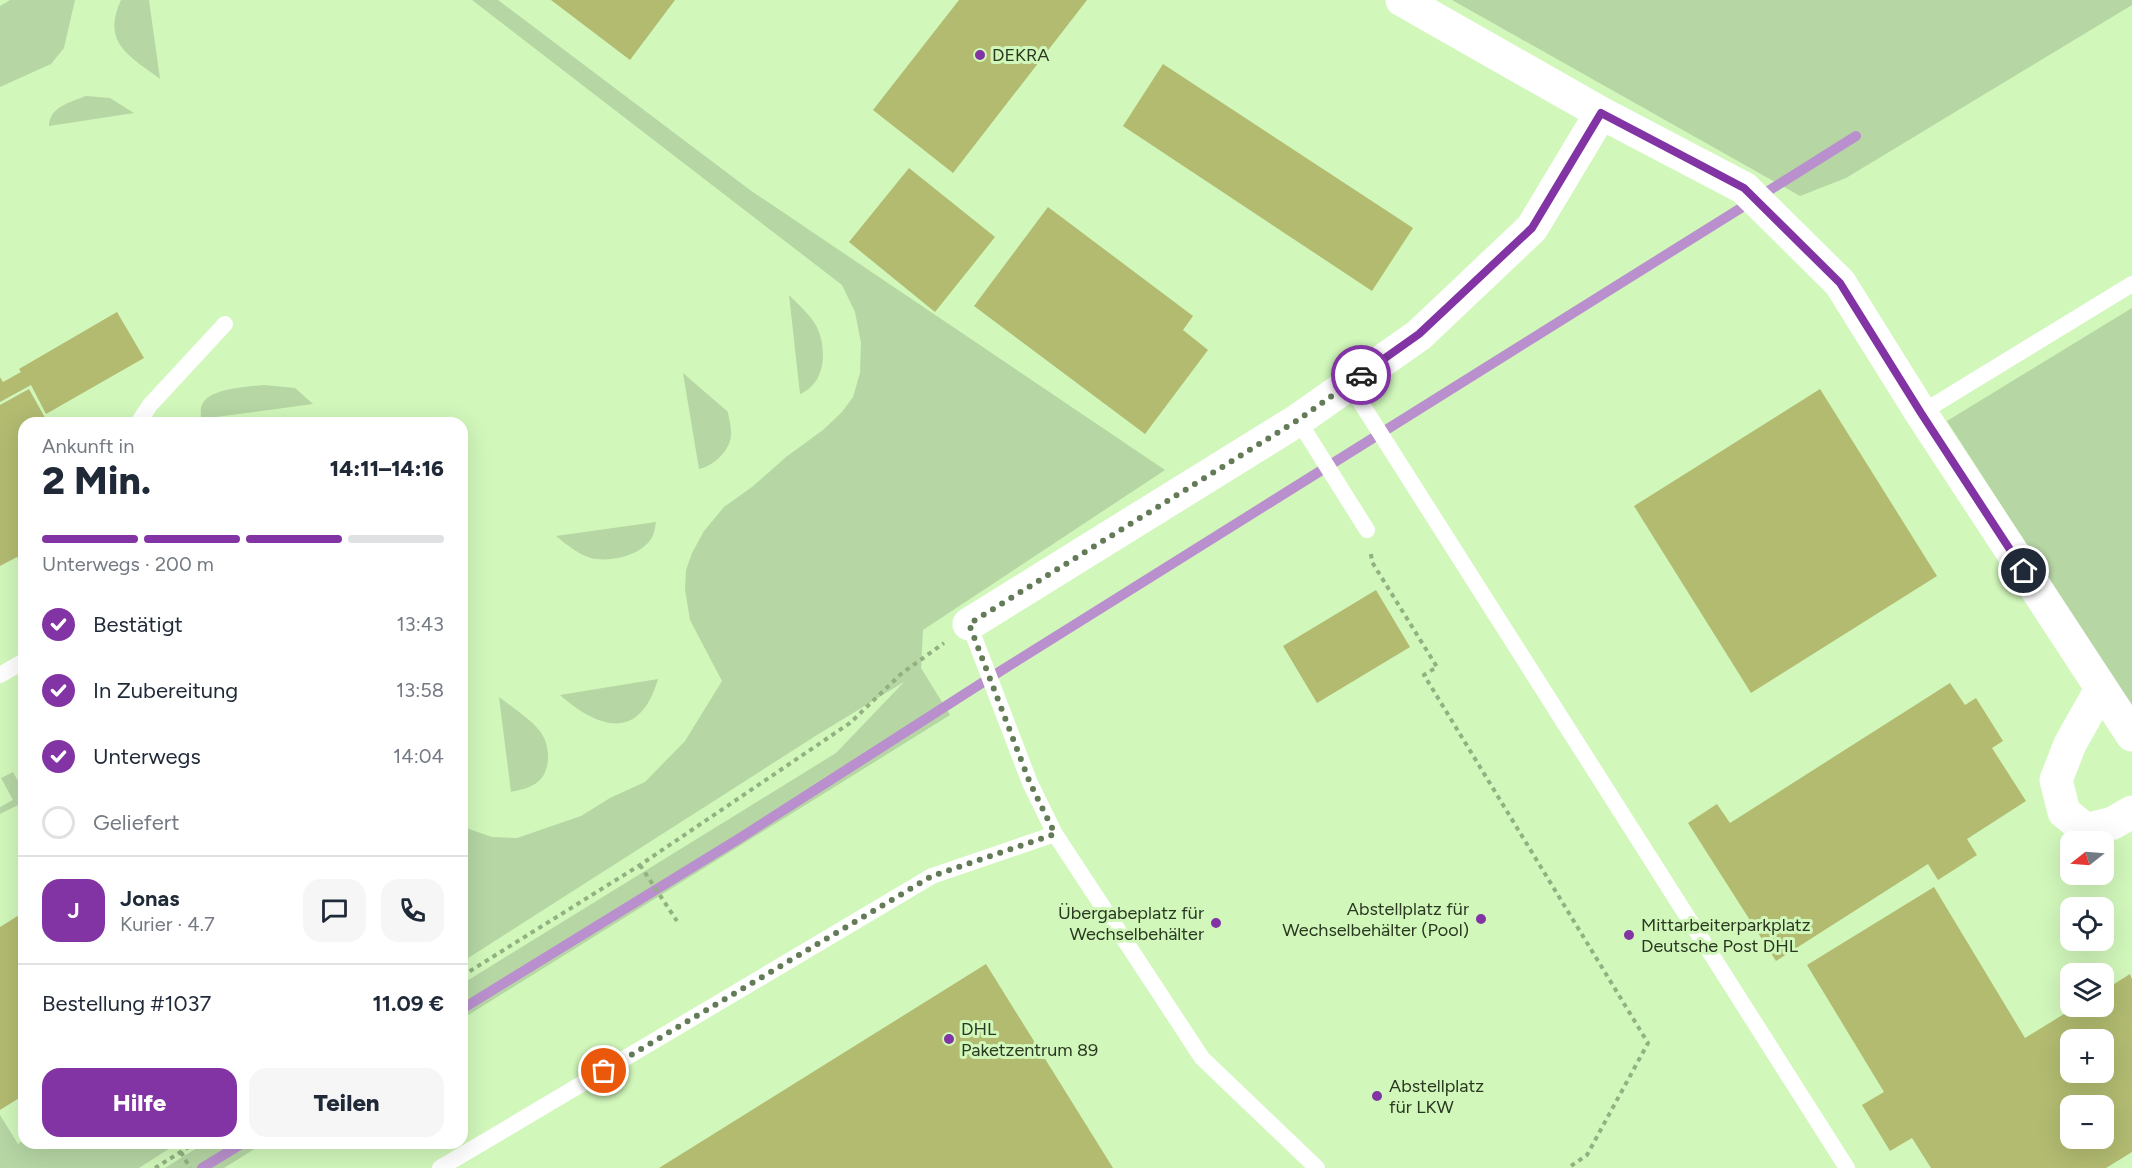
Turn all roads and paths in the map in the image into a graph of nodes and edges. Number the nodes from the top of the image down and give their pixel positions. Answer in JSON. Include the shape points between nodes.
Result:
{"nodes":[{"id":1,"x":1402,"y":0,"type":"edge"},
{"id":2,"x":1601,"y":113,"type":"junction"},
{"id":3,"x":2132,"y":284,"type":"edge"},
{"id":4,"x":225,"y":324,"type":"dead end"},
{"id":5,"x":1348,"y":384,"type":"junction"},
{"id":6,"x":1921,"y":413,"type":"junction"},
{"id":7,"x":142,"y":417,"type":"edge"},
{"id":8,"x":1298,"y":420,"type":"junction"},
{"id":9,"x":1366,"y":530,"type":"joint"},
{"id":10,"x":969,"y":624,"type":"junction"},
{"id":11,"x":18,"y":664,"type":"edge"},
{"id":12,"x":0,"y":675,"type":"edge"},
{"id":13,"x":2101,"y":690,"type":"junction"},
{"id":14,"x":2132,"y":735,"type":"edge"},
{"id":15,"x":2132,"y":812,"type":"edge"},
{"id":16,"x":1055,"y":834,"type":"junction"},
{"id":17,"x":640,"y":865,"type":"junction"},
{"id":18,"x":678,"y":921,"type":"dead end"},
{"id":19,"x":468,"y":972,"type":"edge"},
{"id":20,"x":186,"y":1149,"type":"edge"},
{"id":21,"x":181,"y":1152,"type":"junction"},
{"id":22,"x":155,"y":1168,"type":"edge"},
{"id":23,"x":190,"y":1168,"type":"edge"},
{"id":24,"x":440,"y":1168,"type":"edge"},
{"id":25,"x":1317,"y":1168,"type":"edge"},
{"id":26,"x":1568,"y":1168,"type":"edge"},
{"id":27,"x":1847,"y":1168,"type":"edge"}],
"edges":[{"from":1,"to":2,"type":"street"},
{"from":2,"to":5,"type":"street","via":[[1532,228],[1419,334]]},
{"from":2,"to":6,"type":"street","via":[[1744,188],[1840,283]]},
{"from":3,"to":6,"type":"lane"},
{"from":4,"to":7,"type":"lane"},
{"from":5,"to":8,"type":"street"},
{"from":5,"to":27,"type":"lane"},
{"from":6,"to":13,"type":"street"},
{"from":8,"to":9,"type":"lane"},
{"from":8,"to":10,"type":"street"},
{"from":9,"to":26,"type":"path","via":[[1372,562],[1437,667],[1424,675],[1648,1043],[1587,1155]]},
{"from":10,"to":16,"type":"lane","via":[[1030,783]]},
{"from":10,"to":17,"type":"path","via":[[901,674],[850,723]]},
{"from":11,"to":12,"type":"lane"},
{"from":13,"to":14,"type":"street"},
{"from":13,"to":15,"type":"street","via":[[2070,744],[2056,780],[2064,812],[2086,830],[2113,824]]},
{"from":16,"to":24,"type":"lane","via":[[932,876]]},
{"from":16,"to":25,"type":"lane","via":[[1202,1058]]},
{"from":17,"to":18,"type":"path"},
{"from":17,"to":19,"type":"path"},
{"from":20,"to":21,"type":"path"},
{"from":21,"to":22,"type":"path"},
{"from":21,"to":23,"type":"path"}]}
